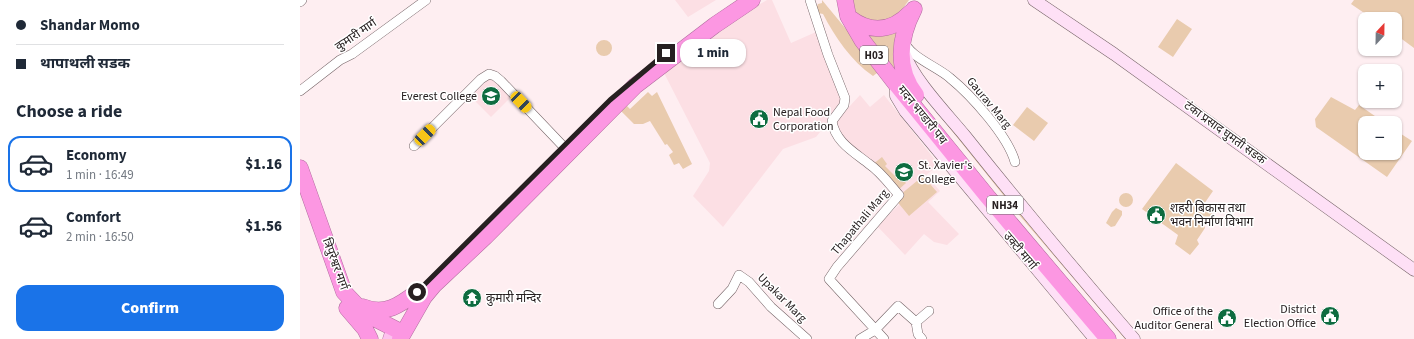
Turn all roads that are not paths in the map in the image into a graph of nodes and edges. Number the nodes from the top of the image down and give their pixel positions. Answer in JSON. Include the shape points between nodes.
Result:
{"nodes":[{"id":1,"x":426,"y":0,"type":"edge"},
{"id":2,"x":740,"y":0,"type":"edge"},
{"id":3,"x":752,"y":0,"type":"edge"},
{"id":4,"x":810,"y":0,"type":"edge"},
{"id":5,"x":1034,"y":0,"type":"edge"},
{"id":6,"x":918,"y":3,"type":"edge"},
{"id":7,"x":844,"y":6,"type":"edge"},
{"id":8,"x":902,"y":38,"type":"junction"},
{"id":9,"x":901,"y":64,"type":"joint"},
{"id":10,"x":900,"y":88,"type":"junction"},
{"id":11,"x":300,"y":91,"type":"edge"},
{"id":12,"x":414,"y":146,"type":"dead end"},
{"id":13,"x":563,"y":146,"type":"junction"},
{"id":14,"x":1016,"y":162,"type":"dead end"},
{"id":15,"x":300,"y":168,"type":"edge"},
{"id":16,"x":300,"y":189,"type":"edge"},
{"id":17,"x":1414,"y":270,"type":"edge"},
{"id":18,"x":421,"y":295,"type":"junction"},
{"id":19,"x":348,"y":303,"type":"junction"},
{"id":20,"x":718,"y":304,"type":"dead end"},
{"id":21,"x":929,"y":311,"type":"dead end"},
{"id":22,"x":916,"y":322,"type":"junction"},
{"id":23,"x":875,"y":330,"type":"junction"},
{"id":24,"x":398,"y":336,"type":"edge"},
{"id":25,"x":370,"y":339,"type":"edge"},
{"id":26,"x":807,"y":339,"type":"edge"},
{"id":27,"x":860,"y":339,"type":"edge"},
{"id":28,"x":884,"y":339,"type":"edge"},
{"id":29,"x":922,"y":339,"type":"edge"},
{"id":30,"x":1095,"y":339,"type":"edge"},
{"id":31,"x":1108,"y":339,"type":"edge"},
{"id":32,"x":1119,"y":339,"type":"edge"},
{"id":33,"x":1134,"y":339,"type":"edge"}],
"edges":[{"from":1,"to":11,"type":"street","name":"कुमारी मार्ग"},
{"from":2,"to":13,"type":"highway","via":[[654,61]]},
{"from":3,"to":18,"type":"highway","via":[[636,86],[455,266]]},
{"from":4,"to":23,"type":"street","name":"Thapathali Marg","via":[[845,98],[844,105],[832,121],[833,130],[854,155],[870,164],[899,195],[829,279]]},
{"from":5,"to":17,"type":"street","name":"टंका प्रसाद घुमती सडक","via":[[1121,58]]},
{"from":6,"to":7,"type":"highway","via":[[899,23],[884,29],[865,27]]},
{"from":6,"to":8,"type":"highway","name":"मदन भण्डारी पथ","number":"H03"},
{"from":7,"to":10,"type":"highway","name":"मदन भण्डारी पथ","number":"H03","via":[[862,40]]},
{"from":8,"to":9,"type":"highway","name":"मदन भण्डारी पथ","number":"H03"},
{"from":8,"to":14,"type":"street","name":"Gaurav Marg","via":[[905,46],[913,54],[937,67],[966,92],[1007,142]]},
{"from":8,"to":33,"type":"street","via":[[906,59],[928,90]]},
{"from":9,"to":32,"type":"highway","name":"मदन भण्डारी पथ","number":"NH34","via":[[905,78],[914,92],[1050,260]]},
{"from":10,"to":30,"type":"street","name":"उक्टी मार्गा","via":[[896,96],[905,111]]},
{"from":10,"to":31,"type":"highway","name":"मदन भण्डारी पथ","number":"NH34"},
{"from":12,"to":13,"type":"street","via":[[489,74],[501,81]]},
{"from":13,"to":18,"type":"highway"},
{"from":15,"to":19,"type":"highway","name":"त्रिपुरेश्वर मार्ग"},
{"from":16,"to":19,"type":"highway","name":"त्रिपुरेश्वर मार्ग","via":[[336,292]]},
{"from":18,"to":19,"type":"highway","via":[[385,311]]},
{"from":18,"to":24,"type":"highway","via":[[410,301]]},
{"from":19,"to":24,"type":"highway","name":"त्रिपुरेश्वर मार्ग","via":[[359,317]]},
{"from":19,"to":25,"type":"highway"},
{"from":20,"to":26,"type":"street","name":"Upakar Marg","via":[[732,289],[740,275]]},
{"from":21,"to":22,"type":"street"},
{"from":22,"to":23,"type":"street","via":[[898,306]]},
{"from":22,"to":29,"type":"street","via":[[918,334]]},
{"from":23,"to":27,"type":"street"},
{"from":23,"to":28,"type":"street"}]}
